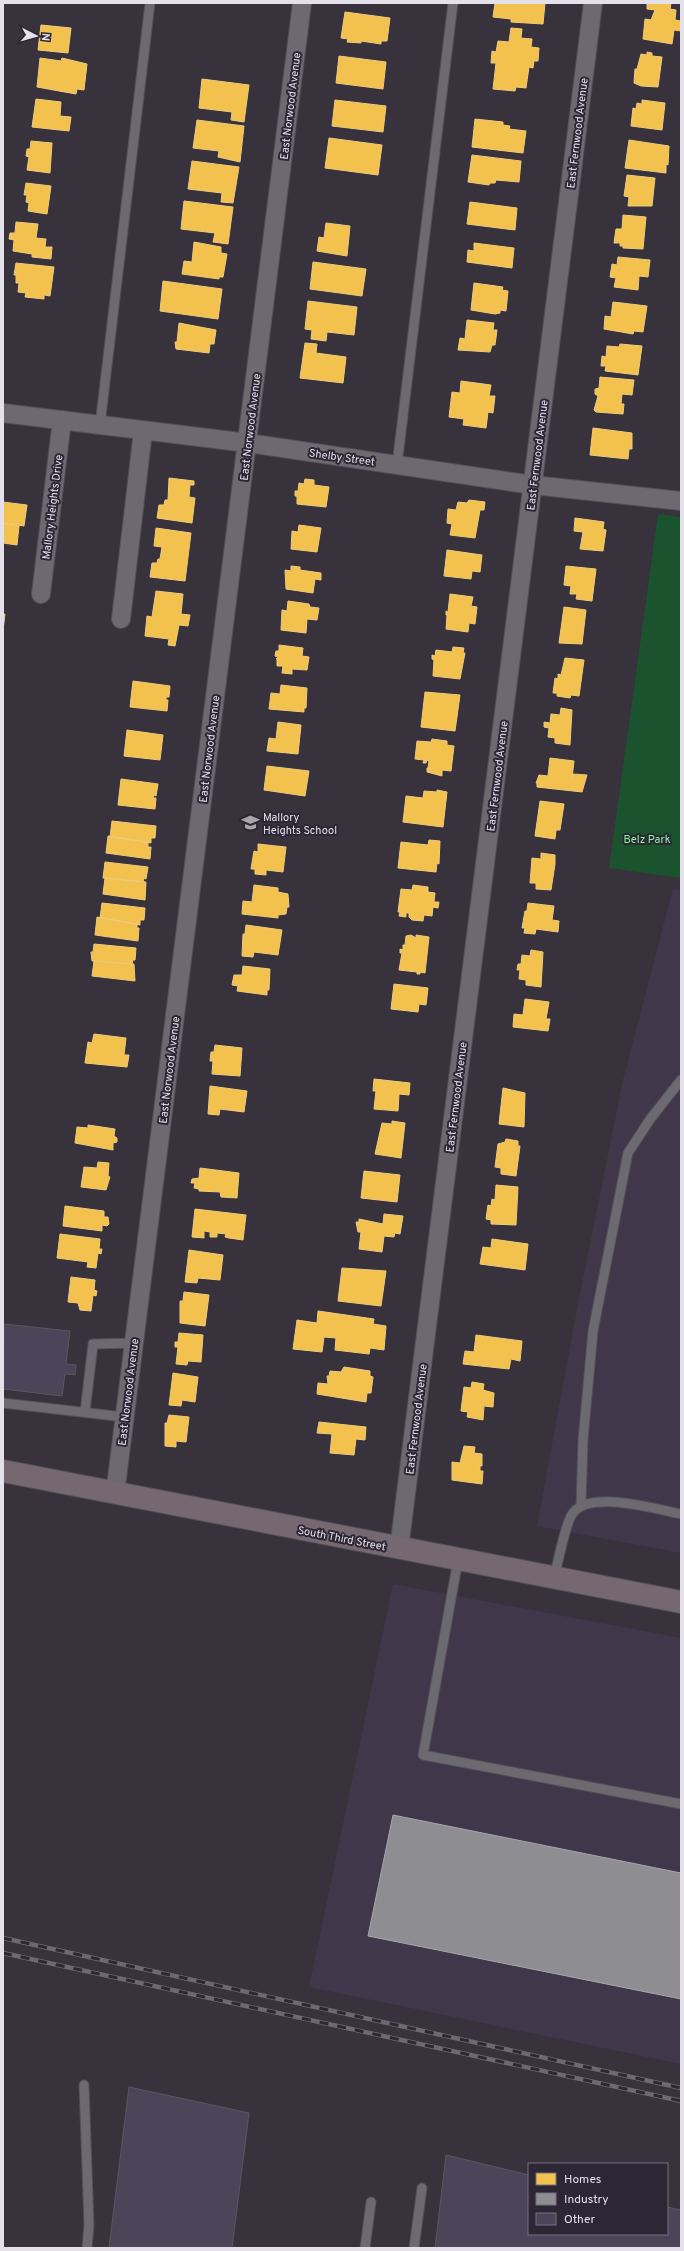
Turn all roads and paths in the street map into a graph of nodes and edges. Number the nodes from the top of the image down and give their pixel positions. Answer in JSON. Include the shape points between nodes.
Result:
{"nodes":[{"id":1,"x":150,"y":3,"type":"edge"},
{"id":2,"x":302,"y":3,"type":"edge"},
{"id":3,"x":453,"y":3,"type":"edge"},
{"id":4,"x":593,"y":3,"type":"edge"},
{"id":5,"x":3,"y":413,"type":"edge"},
{"id":6,"x":62,"y":420,"type":"junction"},
{"id":7,"x":100,"y":425,"type":"junction"},
{"id":8,"x":143,"y":431,"type":"junction"},
{"id":9,"x":248,"y":443,"type":"junction"},
{"id":10,"x":397,"y":465,"type":"junction"},
{"id":11,"x":533,"y":485,"type":"junction"},
{"id":12,"x":681,"y":500,"type":"edge"},
{"id":13,"x":41,"y":594,"type":"dead end"},
{"id":14,"x":121,"y":619,"type":"dead end"},
{"id":15,"x":681,"y":1080,"type":"edge"},
{"id":16,"x":134,"y":1343,"type":"junction"},
{"id":17,"x":3,"y":1404,"type":"edge"},
{"id":18,"x":85,"y":1412,"type":"junction"},
{"id":19,"x":124,"y":1417,"type":"junction"},
{"id":20,"x":3,"y":1471,"type":"edge"},
{"id":21,"x":115,"y":1494,"type":"junction"},
{"id":22,"x":581,"y":1505,"type":"junction"},
{"id":23,"x":681,"y":1514,"type":"edge"},
{"id":24,"x":399,"y":1549,"type":"junction"},
{"id":25,"x":458,"y":1560,"type":"junction"},
{"id":26,"x":554,"y":1578,"type":"junction"},
{"id":27,"x":681,"y":1602,"type":"edge"},
{"id":28,"x":681,"y":1804,"type":"edge"},
{"id":29,"x":84,"y":2085,"type":"dead end"},
{"id":30,"x":422,"y":2188,"type":"dead end"},
{"id":31,"x":371,"y":2202,"type":"dead end"},
{"id":32,"x":87,"y":2248,"type":"edge"},
{"id":33,"x":365,"y":2248,"type":"edge"},
{"id":34,"x":414,"y":2248,"type":"edge"}],
"edges":[{"from":1,"to":7,"type":"lane"},
{"from":2,"to":9,"type":"street","name":"East Norwood Avenue"},
{"from":3,"to":10,"type":"lane"},
{"from":4,"to":11,"type":"street","name":"East Fernwood Avenue"},
{"from":5,"to":6,"type":"street","name":"Shelby Street"},
{"from":6,"to":7,"type":"street","name":"Shelby Street"},
{"from":6,"to":13,"type":"street","name":"Mallory Heights Drive"},
{"from":7,"to":8,"type":"street","name":"Shelby Street"},
{"from":8,"to":9,"type":"street","name":"Shelby Street"},
{"from":8,"to":14,"type":"street"},
{"from":9,"to":10,"type":"street","name":"Shelby Street"},
{"from":9,"to":16,"type":"street","name":"East Norwood Avenue"},
{"from":10,"to":11,"type":"street","name":"Shelby Street"},
{"from":11,"to":12,"type":"street","name":"Shelby Street"},
{"from":11,"to":24,"type":"street","name":"East Fernwood Avenue"},
{"from":15,"to":22,"type":"lane","via":[[628,1153],[593,1331],[583,1440]]},
{"from":16,"to":18,"type":"lane","via":[[93,1344]]},
{"from":16,"to":19,"type":"street","name":"East Norwood Avenue"},
{"from":17,"to":18,"type":"lane"},
{"from":18,"to":19,"type":"lane"},
{"from":19,"to":21,"type":"street","name":"East Norwood Avenue"},
{"from":20,"to":21,"type":"main road","name":"South Third Street"},
{"from":21,"to":24,"type":"main road","name":"South Third Street"},
{"from":22,"to":23,"type":"lane","via":[[608,1501]]},
{"from":22,"to":26,"type":"lane","via":[[571,1516]]},
{"from":24,"to":25,"type":"main road","name":"South Third Street"},
{"from":25,"to":26,"type":"main road","name":"South Third Street"},
{"from":25,"to":28,"type":"lane","via":[[423,1755]]},
{"from":26,"to":27,"type":"main road","name":"South Third Street"},
{"from":29,"to":32,"type":"lane","via":[[89,2225]]},
{"from":30,"to":34,"type":"lane"},
{"from":31,"to":33,"type":"lane"}]}
